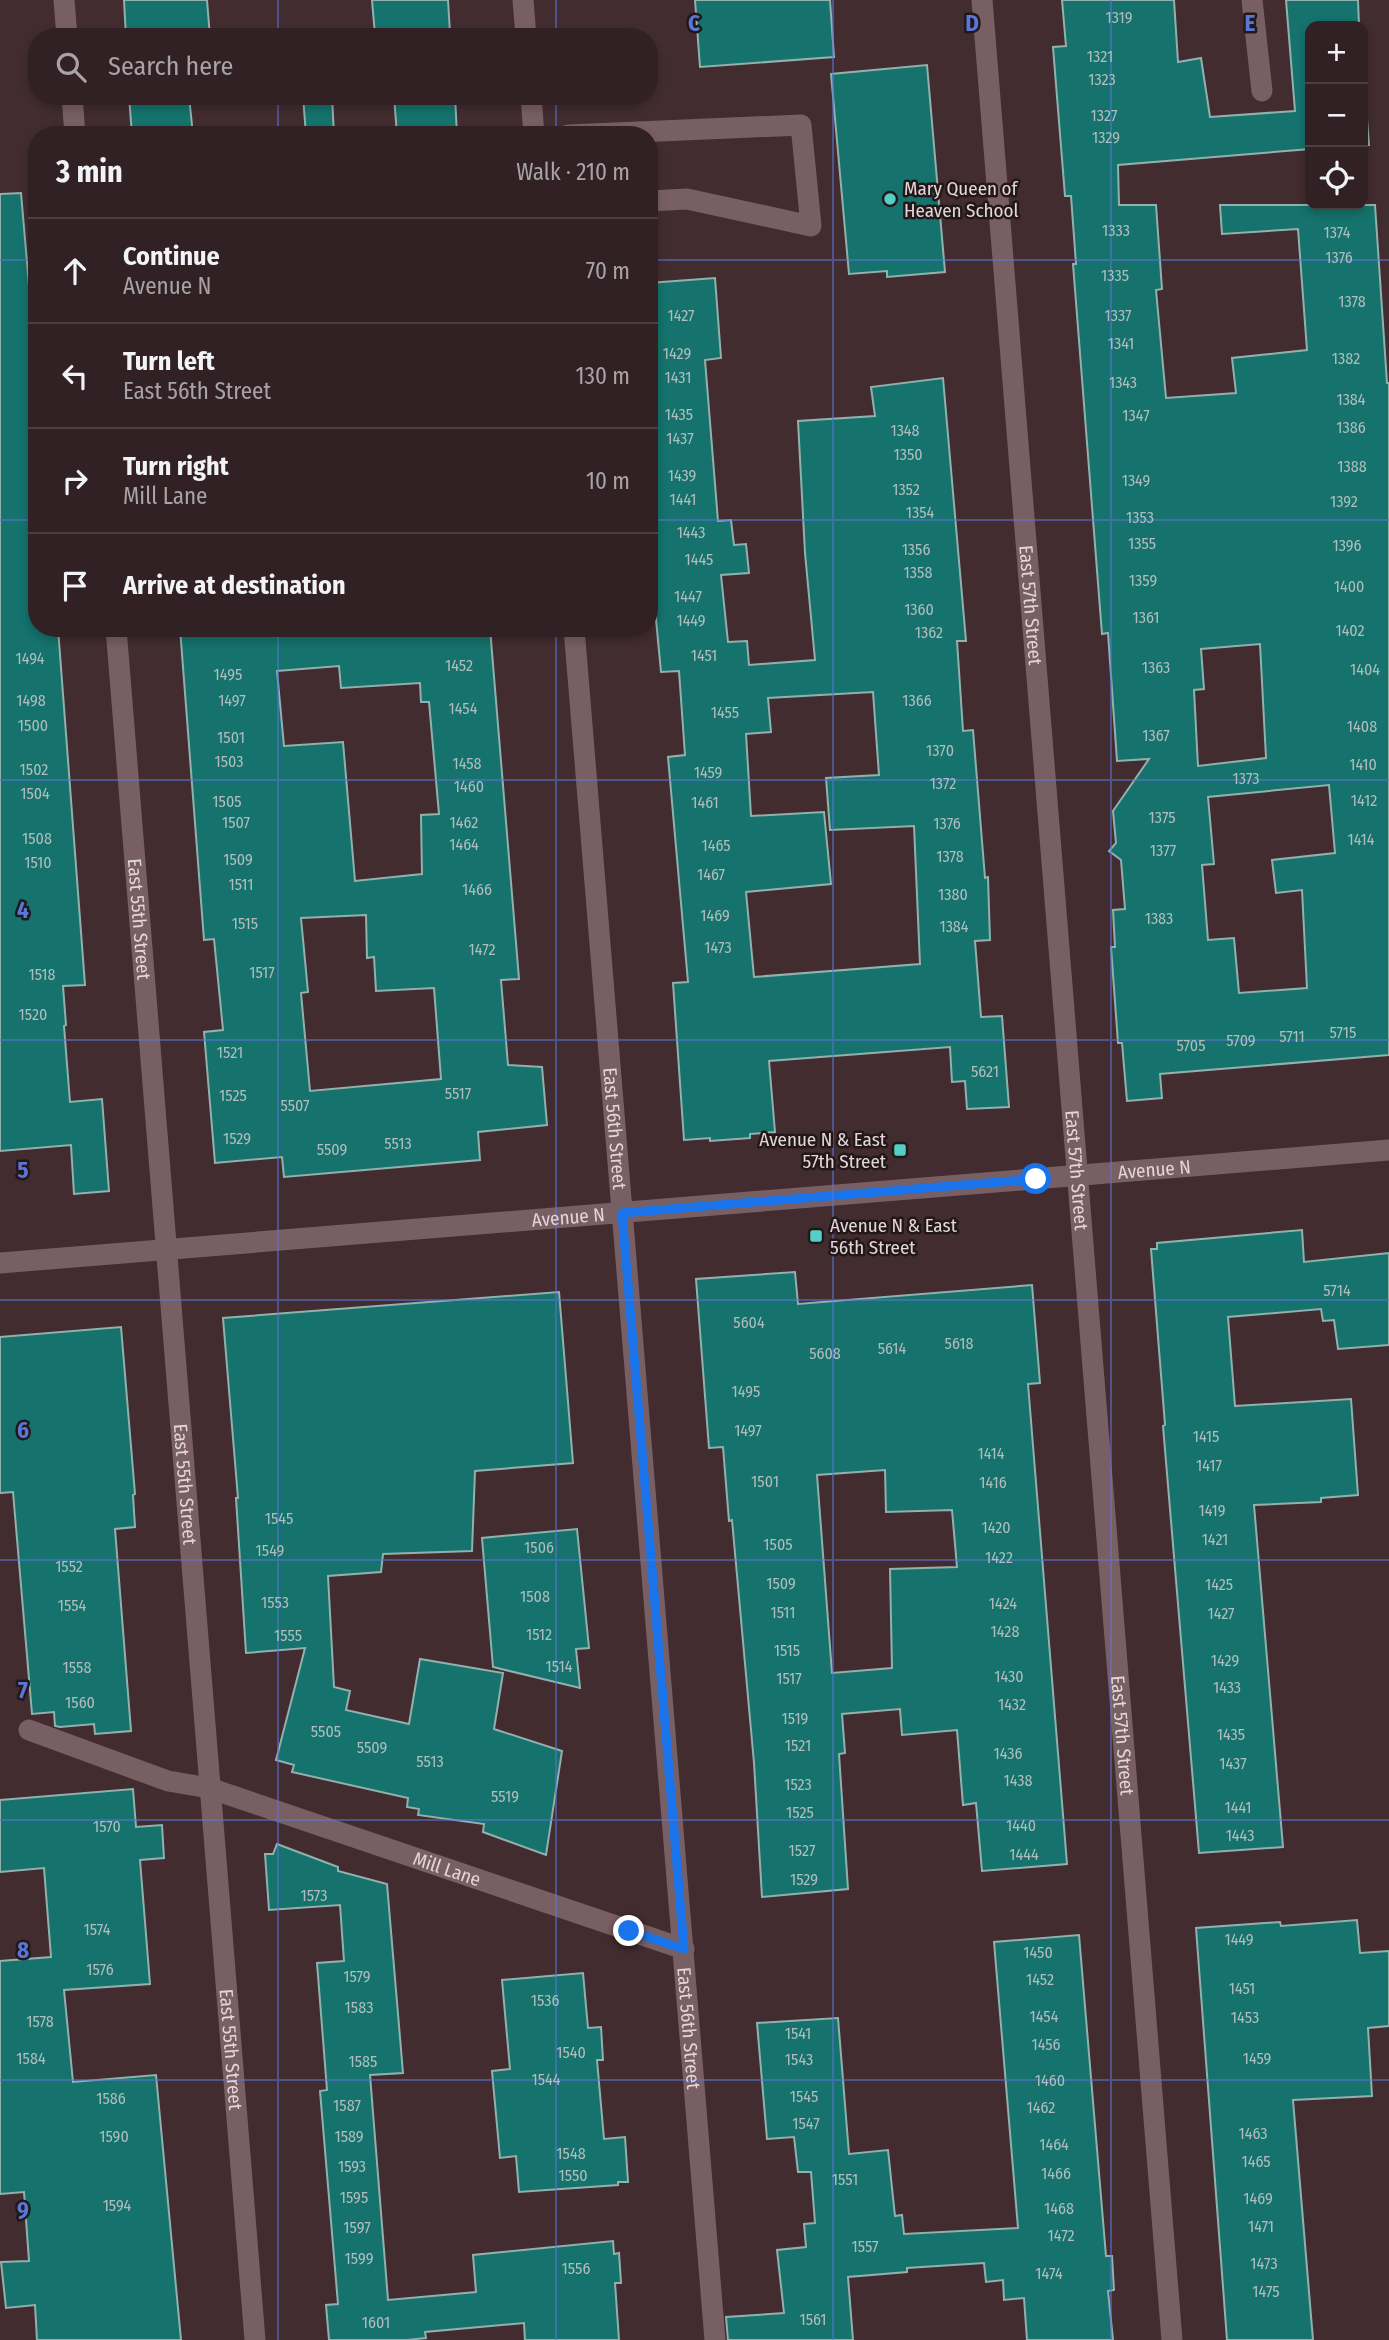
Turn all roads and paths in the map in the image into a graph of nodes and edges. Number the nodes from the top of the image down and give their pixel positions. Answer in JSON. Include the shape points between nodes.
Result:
{"nodes":[{"id":1,"x":64,"y":0,"type":"edge"},
{"id":2,"x":523,"y":0,"type":"edge"},
{"id":3,"x":982,"y":0,"type":"edge"},
{"id":4,"x":1252,"y":0,"type":"edge"},
{"id":5,"x":66,"y":28,"type":"edge"},
{"id":6,"x":525,"y":28,"type":"edge"},
{"id":7,"x":1262,"y":90,"type":"dead end"},
{"id":8,"x":73,"y":105,"type":"edge"},
{"id":9,"x":532,"y":105,"type":"edge"},
{"id":10,"x":74,"y":126,"type":"edge"},
{"id":11,"x":533,"y":126,"type":"edge"},
{"id":12,"x":658,"y":131,"type":"edge"},
{"id":13,"x":658,"y":201,"type":"edge"},
{"id":14,"x":117,"y":637,"type":"edge"},
{"id":15,"x":575,"y":637,"type":"edge"},
{"id":16,"x":1389,"y":1150,"type":"edge"},
{"id":17,"x":1077,"y":1175,"type":"junction"},
{"id":18,"x":622,"y":1213,"type":"junction"},
{"id":19,"x":166,"y":1250,"type":"junction"},
{"id":20,"x":0,"y":1263,"type":"edge"},
{"id":21,"x":29,"y":1730,"type":"dead end"},
{"id":22,"x":209,"y":1788,"type":"junction"},
{"id":23,"x":684,"y":1949,"type":"junction"},
{"id":24,"x":255,"y":2340,"type":"edge"},
{"id":25,"x":715,"y":2340,"type":"edge"},
{"id":26,"x":1172,"y":2340,"type":"edge"}],
"edges":[{"from":1,"to":5,"type":"street"},
{"from":2,"to":6,"type":"street"},
{"from":3,"to":17,"type":"street","name":"East 57th Street"},
{"from":4,"to":7,"type":"street"},
{"from":8,"to":10,"type":"street"},
{"from":9,"to":11,"type":"street"},
{"from":12,"to":13,"type":"street","via":[[800,125],[811,226],[687,199]]},
{"from":14,"to":19,"type":"street","name":"East 55th Street"},
{"from":15,"to":18,"type":"street","name":"East 56th Street"},
{"from":16,"to":17,"type":"street","name":"Avenue N"},
{"from":17,"to":18,"type":"street","name":"Avenue N"},
{"from":17,"to":26,"type":"street","name":"East 57th Street"},
{"from":18,"to":19,"type":"street","name":"Avenue N"},
{"from":18,"to":23,"type":"street","name":"East 56th Street"},
{"from":19,"to":20,"type":"street","name":"Avenue N"},
{"from":19,"to":22,"type":"street","name":"East 55th Street"},
{"from":21,"to":22,"type":"street","name":"Mill Lane","via":[[167,1782]]},
{"from":22,"to":23,"type":"street","name":"Mill Lane"},
{"from":22,"to":24,"type":"street","name":"East 55th Street"},
{"from":23,"to":25,"type":"street","name":"East 56th Street"}]}
